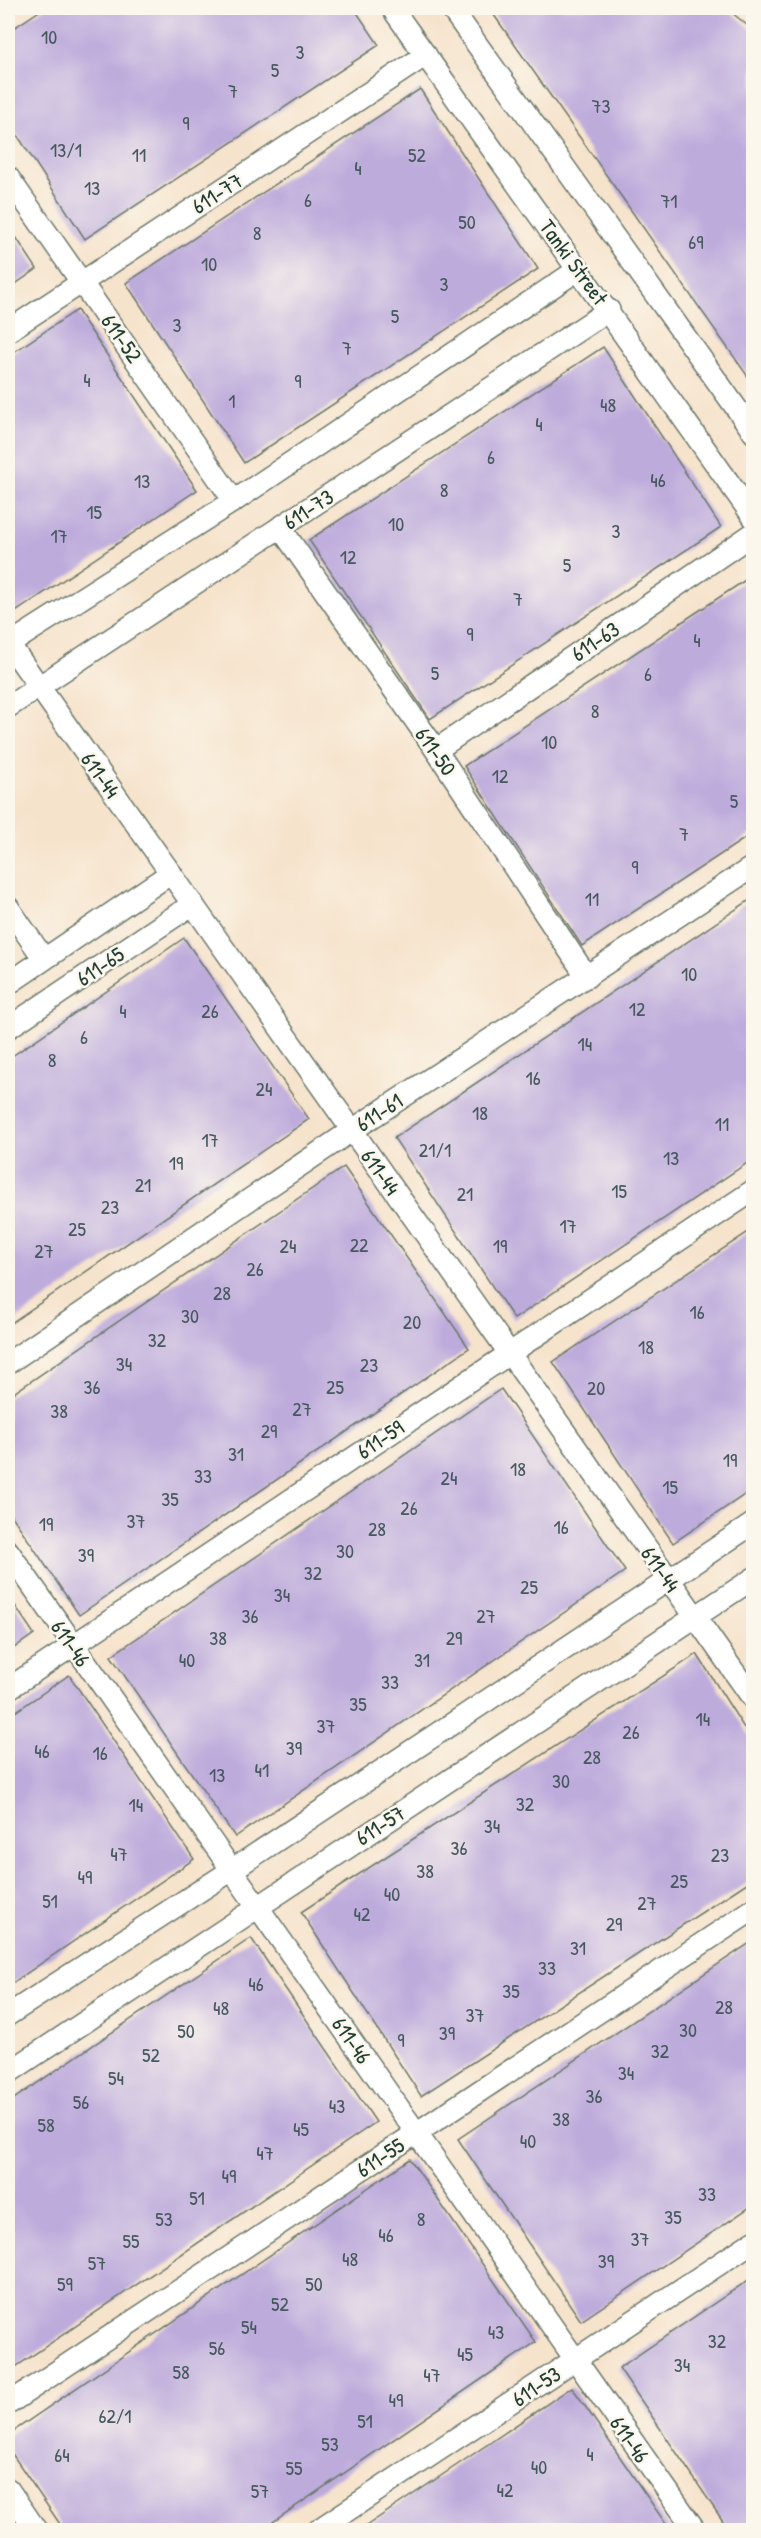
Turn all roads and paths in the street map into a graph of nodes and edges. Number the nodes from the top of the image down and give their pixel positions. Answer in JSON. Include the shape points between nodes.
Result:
{"nodes":[{"id":1,"x":392,"y":8,"type":"edge"},
{"id":2,"x":451,"y":8,"type":"edge"},
{"id":3,"x":426,"y":55,"type":"junction"},
{"id":4,"x":8,"y":177,"type":"edge"},
{"id":5,"x":579,"y":269,"type":"junction"},
{"id":6,"x":82,"y":282,"type":"junction"},
{"id":7,"x":609,"y":310,"type":"junction"},
{"id":8,"x":8,"y":331,"type":"edge"},
{"id":9,"x":753,"y":433,"type":"edge"},
{"id":10,"x":234,"y":501,"type":"junction"},
{"id":11,"x":753,"y":518,"type":"edge"},
{"id":12,"x":280,"y":527,"type":"junction"},
{"id":13,"x":753,"y":532,"type":"edge"},
{"id":14,"x":8,"y":644,"type":"edge"},
{"id":15,"x":39,"y":687,"type":"junction"},
{"id":16,"x":8,"y":707,"type":"edge"},
{"id":17,"x":436,"y":750,"type":"junction"},
{"id":18,"x":753,"y":866,"type":"edge"},
{"id":19,"x":171,"y":873,"type":"junction"},
{"id":20,"x":193,"y":904,"type":"junction"},
{"id":21,"x":8,"y":907,"type":"edge"},
{"id":22,"x":44,"y":959,"type":"junction"},
{"id":23,"x":588,"y":977,"type":"junction"},
{"id":24,"x":8,"y":984,"type":"edge"},
{"id":25,"x":8,"y":1028,"type":"edge"},
{"id":26,"x":351,"y":1131,"type":"junction"},
{"id":27,"x":753,"y":1190,"type":"edge"},
{"id":28,"x":509,"y":1353,"type":"junction"},
{"id":29,"x":8,"y":1363,"type":"edge"},
{"id":30,"x":753,"y":1523,"type":"edge"},
{"id":31,"x":8,"y":1551,"type":"edge"},
{"id":32,"x":753,"y":1578,"type":"edge"},
{"id":33,"x":669,"y":1580,"type":"junction"},
{"id":34,"x":695,"y":1617,"type":"junction"},
{"id":35,"x":73,"y":1646,"type":"junction"},
{"id":36,"x":8,"y":1689,"type":"edge"},
{"id":37,"x":753,"y":1700,"type":"edge"},
{"id":38,"x":232,"y":1870,"type":"junction"},
{"id":39,"x":258,"y":1906,"type":"junction"},
{"id":40,"x":753,"y":1909,"type":"edge"},
{"id":41,"x":8,"y":2015,"type":"edge"},
{"id":42,"x":8,"y":2073,"type":"edge"},
{"id":43,"x":417,"y":2132,"type":"junction"},
{"id":44,"x":753,"y":2241,"type":"edge"},
{"id":45,"x":574,"y":2360,"type":"junction"},
{"id":46,"x":8,"y":2404,"type":"edge"},
{"id":47,"x":8,"y":2489,"type":"edge"},
{"id":48,"x":36,"y":2530,"type":"edge"},
{"id":49,"x":318,"y":2530,"type":"edge"},
{"id":50,"x":695,"y":2530,"type":"edge"}],
"edges":[{"from":1,"to":3,"type":"street","name":"Tanki Street"},
{"from":2,"to":9,"type":"street","name":"Tanki Street"},
{"from":3,"to":5,"type":"street","name":"Tanki Street"},
{"from":3,"to":6,"type":"street","name":"611-77"},
{"from":4,"to":6,"type":"street","name":"611-52"},
{"from":5,"to":7,"type":"street","name":"Tanki Street"},
{"from":5,"to":10,"type":"street"},
{"from":6,"to":8,"type":"street","name":"611-77"},
{"from":6,"to":10,"type":"street","name":"611-52"},
{"from":7,"to":11,"type":"street","name":"Tanki Street"},
{"from":7,"to":12,"type":"street","name":"611-73"},
{"from":10,"to":14,"type":"street"},
{"from":12,"to":15,"type":"street","name":"611-73"},
{"from":12,"to":17,"type":"street","name":"611-50"},
{"from":13,"to":17,"type":"street","name":"611-63"},
{"from":14,"to":15,"type":"street","name":"611-44"},
{"from":15,"to":16,"type":"street","name":"611-73"},
{"from":15,"to":19,"type":"street","name":"611-44"},
{"from":17,"to":23,"type":"street","name":"611-50"},
{"from":18,"to":23,"type":"street","name":"611-61"},
{"from":19,"to":20,"type":"street","name":"611-44"},
{"from":19,"to":22,"type":"street","name":"611-65"},
{"from":20,"to":25,"type":"street","name":"611-65"},
{"from":20,"to":26,"type":"street","name":"611-44"},
{"from":21,"to":22,"type":"street"},
{"from":22,"to":24,"type":"street","name":"611-65"},
{"from":23,"to":26,"type":"street","name":"611-61"},
{"from":26,"to":28,"type":"street","name":"611-44"},
{"from":26,"to":29,"type":"street","name":"611-61"},
{"from":27,"to":28,"type":"street","name":"611-59"},
{"from":28,"to":33,"type":"street","name":"611-44"},
{"from":28,"to":35,"type":"street","name":"611-59"},
{"from":30,"to":33,"type":"street","name":"611-57"},
{"from":31,"to":35,"type":"street","name":"611-46"},
{"from":32,"to":34,"type":"street","name":"611-57"},
{"from":33,"to":34,"type":"street","name":"611-44"},
{"from":33,"to":38,"type":"street","name":"611-57"},
{"from":34,"to":37,"type":"street","name":"611-44"},
{"from":34,"to":39,"type":"street","name":"611-57"},
{"from":35,"to":36,"type":"street","name":"611-59"},
{"from":35,"to":38,"type":"street","name":"611-46"},
{"from":38,"to":39,"type":"street","name":"611-46"},
{"from":38,"to":41,"type":"street","name":"611-57"},
{"from":39,"to":42,"type":"street","name":"611-57"},
{"from":39,"to":43,"type":"street","name":"611-46"},
{"from":40,"to":43,"type":"street","name":"611-55"},
{"from":43,"to":45,"type":"street","name":"611-46"},
{"from":43,"to":46,"type":"street","name":"611-55"},
{"from":44,"to":45,"type":"street","name":"611-53"},
{"from":45,"to":49,"type":"street","name":"611-53"},
{"from":45,"to":50,"type":"street","name":"611-46"},
{"from":47,"to":48,"type":"street"}]}
